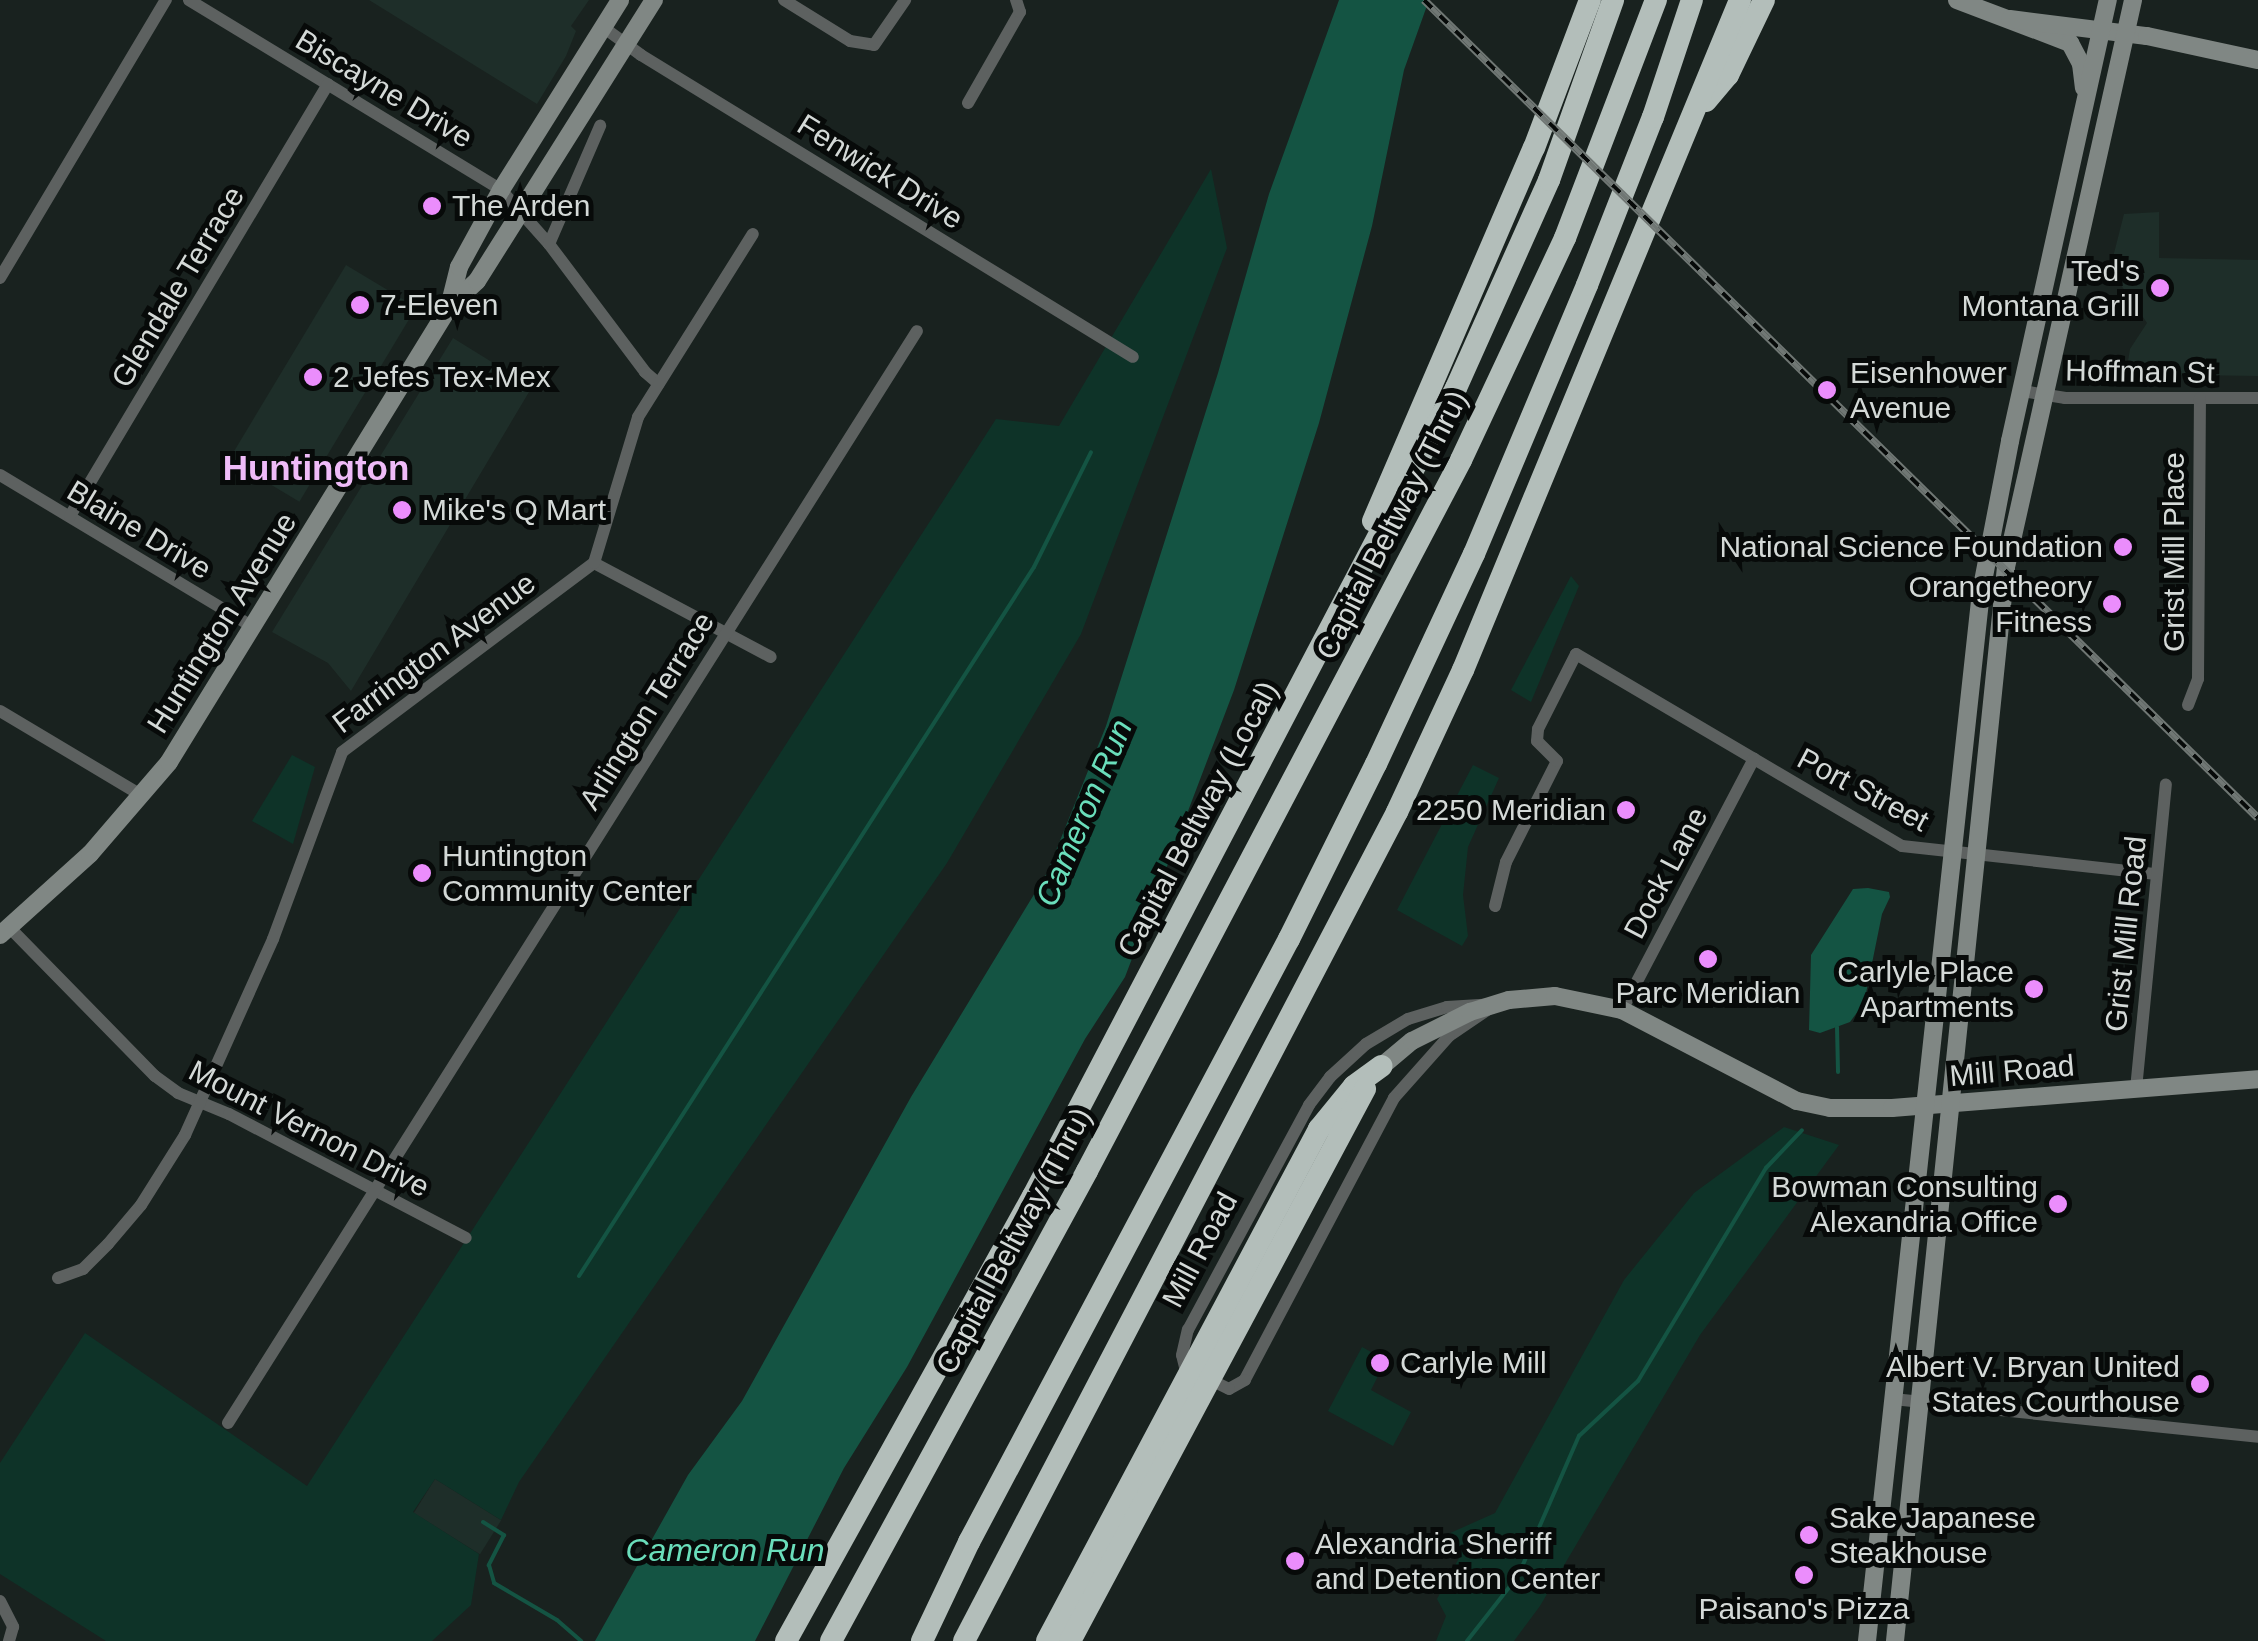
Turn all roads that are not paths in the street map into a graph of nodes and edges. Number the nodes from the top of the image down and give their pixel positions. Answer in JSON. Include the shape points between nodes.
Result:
{"nodes":[{"id":1,"x":166,"y":0,"type":"edge"},
{"id":2,"x":189,"y":0,"type":"edge"},
{"id":3,"x":620,"y":0,"type":"edge"},
{"id":4,"x":654,"y":0,"type":"edge"},
{"id":5,"x":784,"y":0,"type":"edge"},
{"id":6,"x":904,"y":0,"type":"edge"},
{"id":7,"x":1016,"y":0,"type":"edge"},
{"id":8,"x":1590,"y":0,"type":"edge"},
{"id":9,"x":1613,"y":0,"type":"edge"},
{"id":10,"x":1656,"y":0,"type":"edge"},
{"id":11,"x":1692,"y":0,"type":"edge"},
{"id":12,"x":1740,"y":0,"type":"edge"},
{"id":13,"x":1764,"y":0,"type":"edge"},
{"id":14,"x":1957,"y":0,"type":"edge"},
{"id":15,"x":2108,"y":0,"type":"edge"},
{"id":16,"x":2132,"y":0,"type":"edge"},
{"id":17,"x":2010,"y":19,"type":"junction"},
{"id":18,"x":603,"y":27,"type":"junction"},
{"id":19,"x":2102,"y":30,"type":"junction"},
{"id":20,"x":2126,"y":33,"type":"junction"},
{"id":21,"x":625,"y":43,"type":"junction"},
{"id":22,"x":2258,"y":60,"type":"edge"},
{"id":23,"x":328,"y":84,"type":"junction"},
{"id":24,"x":968,"y":103,"type":"dead end"},
{"id":25,"x":1694,"y":115,"type":"junction"},
{"id":26,"x":2082,"y":123,"type":"junction"},
{"id":27,"x":600,"y":126,"type":"dead end"},
{"id":28,"x":502,"y":190,"type":"junction"},
{"id":29,"x":520,"y":210,"type":"junction"},
{"id":30,"x":754,"y":234,"type":"dead end"},
{"id":31,"x":549,"y":244,"type":"junction"},
{"id":32,"x":0,"y":278,"type":"edge"},
{"id":33,"x":448,"y":308,"type":"junction"},
{"id":34,"x":917,"y":331,"type":"dead end"},
{"id":35,"x":1132,"y":357,"type":"dead end"},
{"id":36,"x":659,"y":384,"type":"junction"},
{"id":37,"x":2022,"y":391,"type":"junction"},
{"id":38,"x":2045,"y":395,"type":"junction"},
{"id":39,"x":2200,"y":398,"type":"junction"},
{"id":40,"x":2258,"y":398,"type":"edge"},
{"id":41,"x":0,"y":476,"type":"edge"},
{"id":42,"x":70,"y":516,"type":"junction"},
{"id":43,"x":594,"y":563,"type":"junction"},
{"id":44,"x":253,"y":627,"type":"junction"},
{"id":45,"x":726,"y":634,"type":"junction"},
{"id":46,"x":771,"y":657,"type":"dead end"},
{"id":47,"x":1317,"y":659,"type":"junction"},
{"id":48,"x":2188,"y":706,"type":"dead end"},
{"id":49,"x":0,"y":711,"type":"edge"},
{"id":50,"x":1754,"y":759,"type":"junction"},
{"id":51,"x":2166,"y":784,"type":"dead end"},
{"id":52,"x":141,"y":795,"type":"junction"},
{"id":53,"x":1952,"y":855,"type":"junction"},
{"id":54,"x":1977,"y":856,"type":"junction"},
{"id":55,"x":2156,"y":874,"type":"junction"},
{"id":56,"x":1495,"y":906,"type":"dead end"},
{"id":57,"x":4,"y":931,"type":"edge"},
{"id":58,"x":1496,"y":1004,"type":"junction"},
{"id":59,"x":1622,"y":1010,"type":"junction"},
{"id":60,"x":1382,"y":1066,"type":"joint"},
{"id":61,"x":2258,"y":1080,"type":"edge"},
{"id":62,"x":2136,"y":1089,"type":"junction"},
{"id":63,"x":201,"y":1102,"type":"junction"},
{"id":64,"x":1948,"y":1104,"type":"junction"},
{"id":65,"x":1924,"y":1106,"type":"junction"},
{"id":66,"x":1310,"y":1165,"type":"junction"},
{"id":67,"x":374,"y":1190,"type":"junction"},
{"id":68,"x":466,"y":1238,"type":"dead end"},
{"id":69,"x":58,"y":1278,"type":"dead end"},
{"id":70,"x":1893,"y":1399,"type":"junction"},
{"id":71,"x":1917,"y":1401,"type":"junction"},
{"id":72,"x":228,"y":1422,"type":"dead end"},
{"id":73,"x":2258,"y":1437,"type":"edge"},
{"id":74,"x":969,"y":1542,"type":"junction"},
{"id":75,"x":0,"y":1601,"type":"edge"},
{"id":76,"x":966,"y":1638,"type":"edge"},
{"id":77,"x":9,"y":1641,"type":"edge"},
{"id":78,"x":786,"y":1641,"type":"edge"},
{"id":79,"x":831,"y":1641,"type":"edge"},
{"id":80,"x":912,"y":1641,"type":"edge"},
{"id":81,"x":922,"y":1641,"type":"edge"},
{"id":82,"x":1047,"y":1641,"type":"edge"},
{"id":83,"x":1070,"y":1641,"type":"edge"},
{"id":84,"x":1867,"y":1641,"type":"edge"},
{"id":85,"x":1895,"y":1641,"type":"edge"}],
"edges":[{"from":1,"to":32,"type":"street"},
{"from":2,"to":23,"type":"street","name":"Biscayne Drive"},
{"from":3,"to":18,"type":"main road","name":"Huntington Avenue"},
{"from":4,"to":21,"type":"main road","name":"Huntington Avenue"},
{"from":5,"to":6,"type":"street","via":[[850,41],[874,44]]},
{"from":7,"to":24,"type":"street","via":[[1020,12]]},
{"from":8,"to":47,"type":"highway"},
{"from":9,"to":47,"type":"highway","name":"Capital Beltway (Local)","via":[[1517,255]]},
{"from":10,"to":79,"type":"highway","name":"Capital Beltway (Thru)","via":[[1588,184],[1462,460]]},
{"from":11,"to":74,"type":"highway","via":[[1580,304],[1376,764]]},
{"from":12,"to":25,"type":"highway"},
{"from":13,"to":25,"type":"highway","via":[[1728,75]]},
{"from":14,"to":17,"type":"main road"},
{"from":15,"to":19,"type":"main road"},
{"from":16,"to":20,"type":"main road"},
{"from":17,"to":19,"type":"main road"},
{"from":17,"to":26,"type":"main road","via":[[2058,36],[2077,53],[2084,78]]},
{"from":18,"to":21,"type":"street","name":"Fenwick Drive"},
{"from":18,"to":28,"type":"main road","name":"Huntington Avenue"},
{"from":19,"to":20,"type":"main road"},
{"from":19,"to":26,"type":"main road"},
{"from":20,"to":22,"type":"main road"},
{"from":20,"to":38,"type":"main road"},
{"from":21,"to":29,"type":"main road","name":"Huntington Avenue"},
{"from":21,"to":35,"type":"street","name":"Fenwick Drive"},
{"from":23,"to":28,"type":"street","name":"Biscayne Drive"},
{"from":23,"to":42,"type":"street","name":"Glendale Terrace"},
{"from":25,"to":76,"type":"highway","via":[[1405,794]]},
{"from":26,"to":37,"type":"main road"},
{"from":27,"to":31,"type":"street"},
{"from":28,"to":29,"type":"street"},
{"from":28,"to":33,"type":"main road","name":"Huntington Avenue","via":[[459,267]]},
{"from":29,"to":31,"type":"street"},
{"from":29,"to":33,"type":"main road","name":"Huntington Avenue","via":[[477,281]]},
{"from":30,"to":36,"type":"street"},
{"from":31,"to":36,"type":"street"},
{"from":33,"to":44,"type":"main road","name":"Huntington Avenue"},
{"from":34,"to":45,"type":"street","name":"Arlington Terrace"},
{"from":36,"to":43,"type":"street","via":[[638,417]]},
{"from":37,"to":38,"type":"street","name":"Hoffman St"},
{"from":37,"to":53,"type":"main road","via":[[1981,592]]},
{"from":38,"to":39,"type":"street","name":"Hoffman St"},
{"from":38,"to":54,"type":"main road","via":[[2006,567]]},
{"from":39,"to":40,"type":"street","name":"Hoffman St"},
{"from":39,"to":48,"type":"street","name":"Grist Mill Place","via":[[2198,666]]},
{"from":41,"to":42,"type":"street","name":"Blaine Drive"},
{"from":42,"to":44,"type":"street","name":"Blaine Drive"},
{"from":43,"to":45,"type":"street"},
{"from":43,"to":63,"type":"street","name":"Farrington Avenue","via":[[342,752]]},
{"from":44,"to":52,"type":"main road","name":"Huntington Avenue"},
{"from":45,"to":46,"type":"street"},
{"from":45,"to":67,"type":"street","name":"Arlington Terrace"},
{"from":47,"to":78,"type":"highway","name":"Capital Beltway (Local)","via":[[1034,1196]]},
{"from":49,"to":52,"type":"street"},
{"from":50,"to":53,"type":"street","name":"Port Street","via":[[1902,846]]},
{"from":50,"to":56,"type":"street","name":"Port Street","via":[[1576,654],[1538,729],[1537,742],[1557,761],[1506,862]]},
{"from":50,"to":59,"type":"street","name":"Dock Lane"},
{"from":51,"to":55,"type":"street","name":"Grist Mill Road"},
{"from":52,"to":57,"type":"main road","name":"Huntington Avenue","via":[[90,854]]},
{"from":53,"to":54,"type":"street","name":"Port Street"},
{"from":53,"to":65,"type":"main road"},
{"from":54,"to":55,"type":"street","name":"Port Street"},
{"from":54,"to":64,"type":"main road"},
{"from":55,"to":62,"type":"street","name":"Grist Mill Road"},
{"from":57,"to":63,"type":"street","name":"Mount Vernon Drive","via":[[155,1076]]},
{"from":58,"to":58,"type":"street","name":"Mill Road","via":[[1446,1007],[1408,1019],[1330,1077],[1188,1330],[1186,1368],[1229,1389],[1244,1380],[1394,1098],[1449,1036]]},
{"from":58,"to":59,"type":"main road","name":"Mill Road","via":[[1555,996]]},
{"from":58,"to":60,"type":"main road","name":"Mill Road","via":[[1430,1030]]},
{"from":59,"to":65,"type":"main road","name":"Mill Road","via":[[1797,1102],[1846,1110]]},
{"from":60,"to":66,"type":"highway"},
{"from":61,"to":62,"type":"main road","name":"Mill Road"},
{"from":62,"to":64,"type":"main road","name":"Mill Road"},
{"from":63,"to":67,"type":"street","name":"Mount Vernon Drive"},
{"from":63,"to":69,"type":"street","name":"Farrington Avenue","via":[[141,1204],[88,1264]]},
{"from":64,"to":65,"type":"main road","name":"Mill Road"},
{"from":64,"to":71,"type":"main road"},
{"from":65,"to":70,"type":"main road"},
{"from":66,"to":82,"type":"highway"},
{"from":66,"to":83,"type":"highway"},
{"from":67,"to":68,"type":"street","name":"Mount Vernon Drive"},
{"from":67,"to":72,"type":"street","name":"Arlington Terrace"},
{"from":70,"to":71,"type":"street"},
{"from":70,"to":84,"type":"main road"},
{"from":71,"to":73,"type":"street"},
{"from":71,"to":85,"type":"main road"},
{"from":74,"to":80,"type":"highway"},
{"from":74,"to":81,"type":"highway"},
{"from":75,"to":77,"type":"street","via":[[13,1627]]}]}
